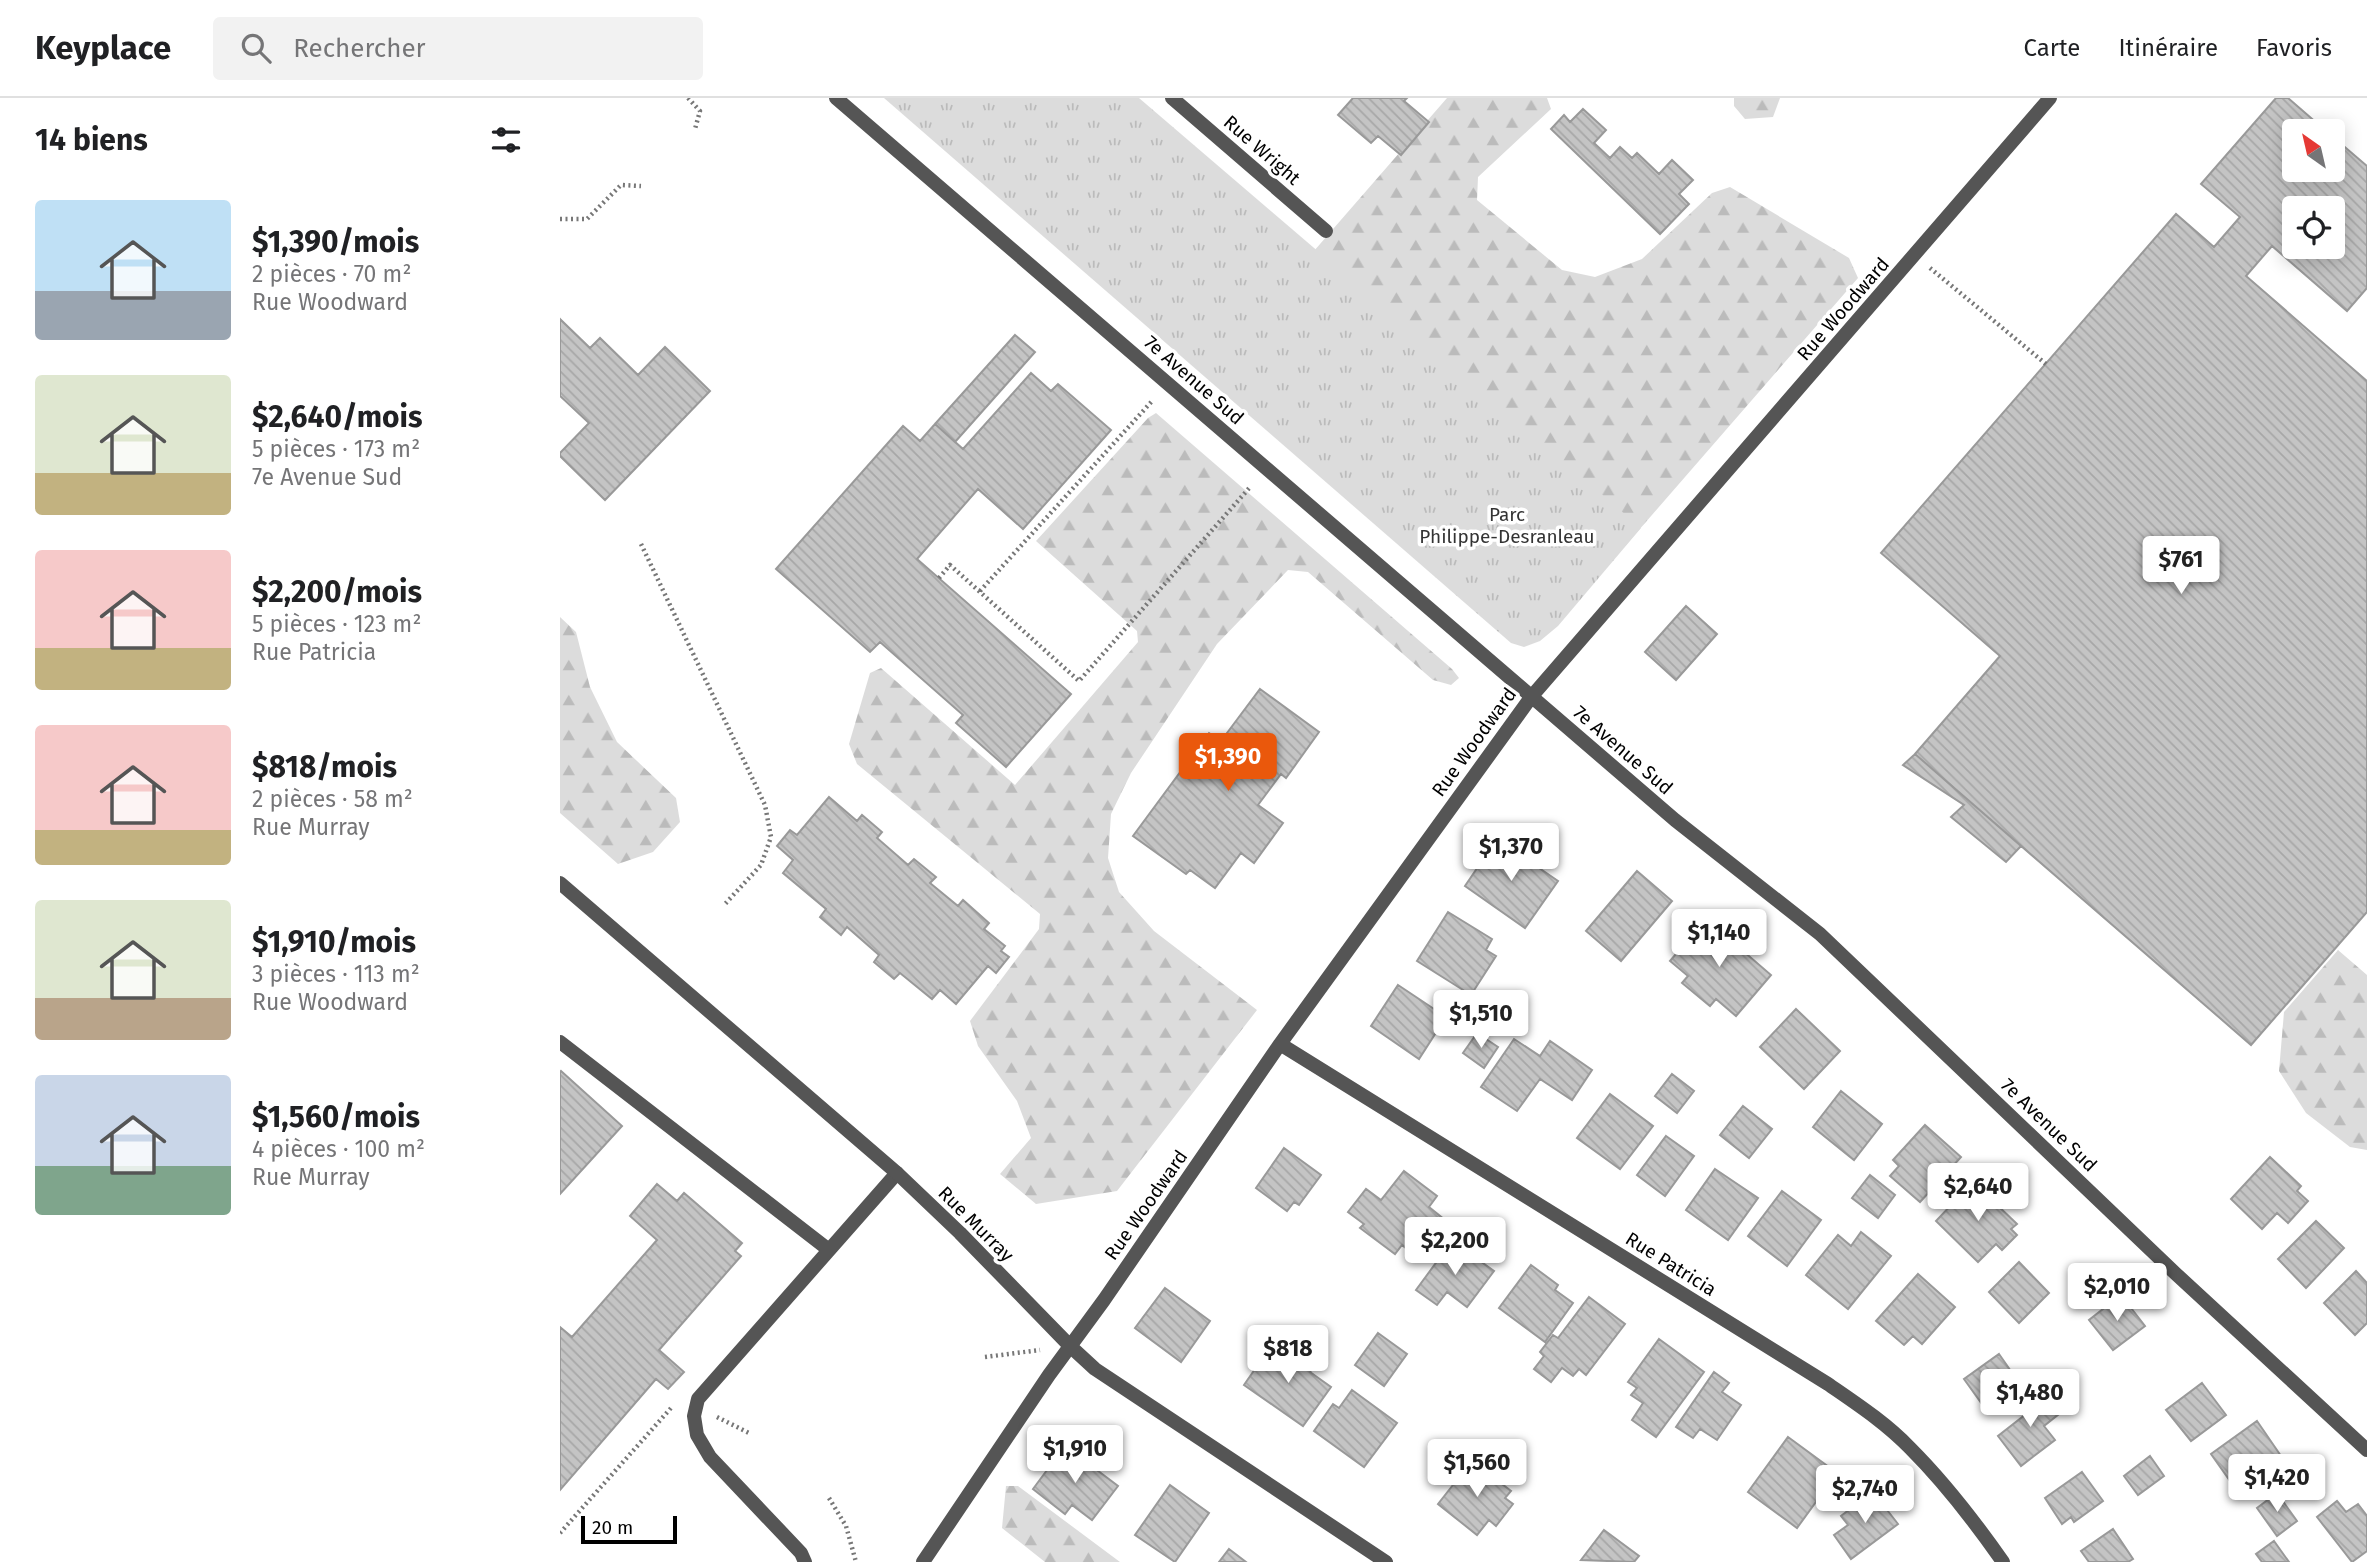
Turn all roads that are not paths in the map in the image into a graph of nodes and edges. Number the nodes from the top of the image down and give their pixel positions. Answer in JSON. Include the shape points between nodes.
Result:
{"nodes":[{"id":1,"x":836,"y":98,"type":"edge"},
{"id":2,"x":1172,"y":98,"type":"edge"},
{"id":3,"x":2050,"y":98,"type":"edge"},
{"id":4,"x":1326,"y":231,"type":"dead end"},
{"id":5,"x":1532,"y":696,"type":"junction"},
{"id":6,"x":560,"y":883,"type":"edge"},
{"id":7,"x":560,"y":1042,"type":"edge"},
{"id":8,"x":1280,"y":1044,"type":"junction"},
{"id":9,"x":897,"y":1173,"type":"junction"},
{"id":10,"x":829,"y":1250,"type":"junction"},
{"id":11,"x":1070,"y":1346,"type":"junction"},
{"id":12,"x":2367,"y":1450,"type":"edge"},
{"id":13,"x":805,"y":1562,"type":"edge"},
{"id":14,"x":923,"y":1562,"type":"edge"},
{"id":15,"x":1386,"y":1562,"type":"edge"},
{"id":16,"x":2003,"y":1562,"type":"edge"}],
"edges":[{"from":1,"to":5,"type":"street","name":"7e Avenue Sud"},
{"from":2,"to":4,"type":"street","name":"Rue Wright"},
{"from":3,"to":5,"type":"street","name":"Rue Woodward"},
{"from":5,"to":8,"type":"street","name":"Rue Woodward"},
{"from":5,"to":12,"type":"street","name":"7e Avenue Sud","via":[[1675,820],[1820,934]]},
{"from":6,"to":9,"type":"street","name":"Rue Murray"},
{"from":7,"to":10,"type":"street"},
{"from":8,"to":11,"type":"street","name":"Rue Woodward"},
{"from":8,"to":16,"type":"street","name":"Rue Patricia","via":[[1867,1411],[1938,1477]]},
{"from":9,"to":10,"type":"street"},
{"from":9,"to":11,"type":"street","name":"Rue Murray"},
{"from":10,"to":13,"type":"street","via":[[698,1399],[694,1416],[697,1435],[710,1457]]},
{"from":11,"to":14,"type":"street","name":"Rue Woodward"},
{"from":11,"to":15,"type":"street","name":"Rue Murray","via":[[1112,1380]]}]}
